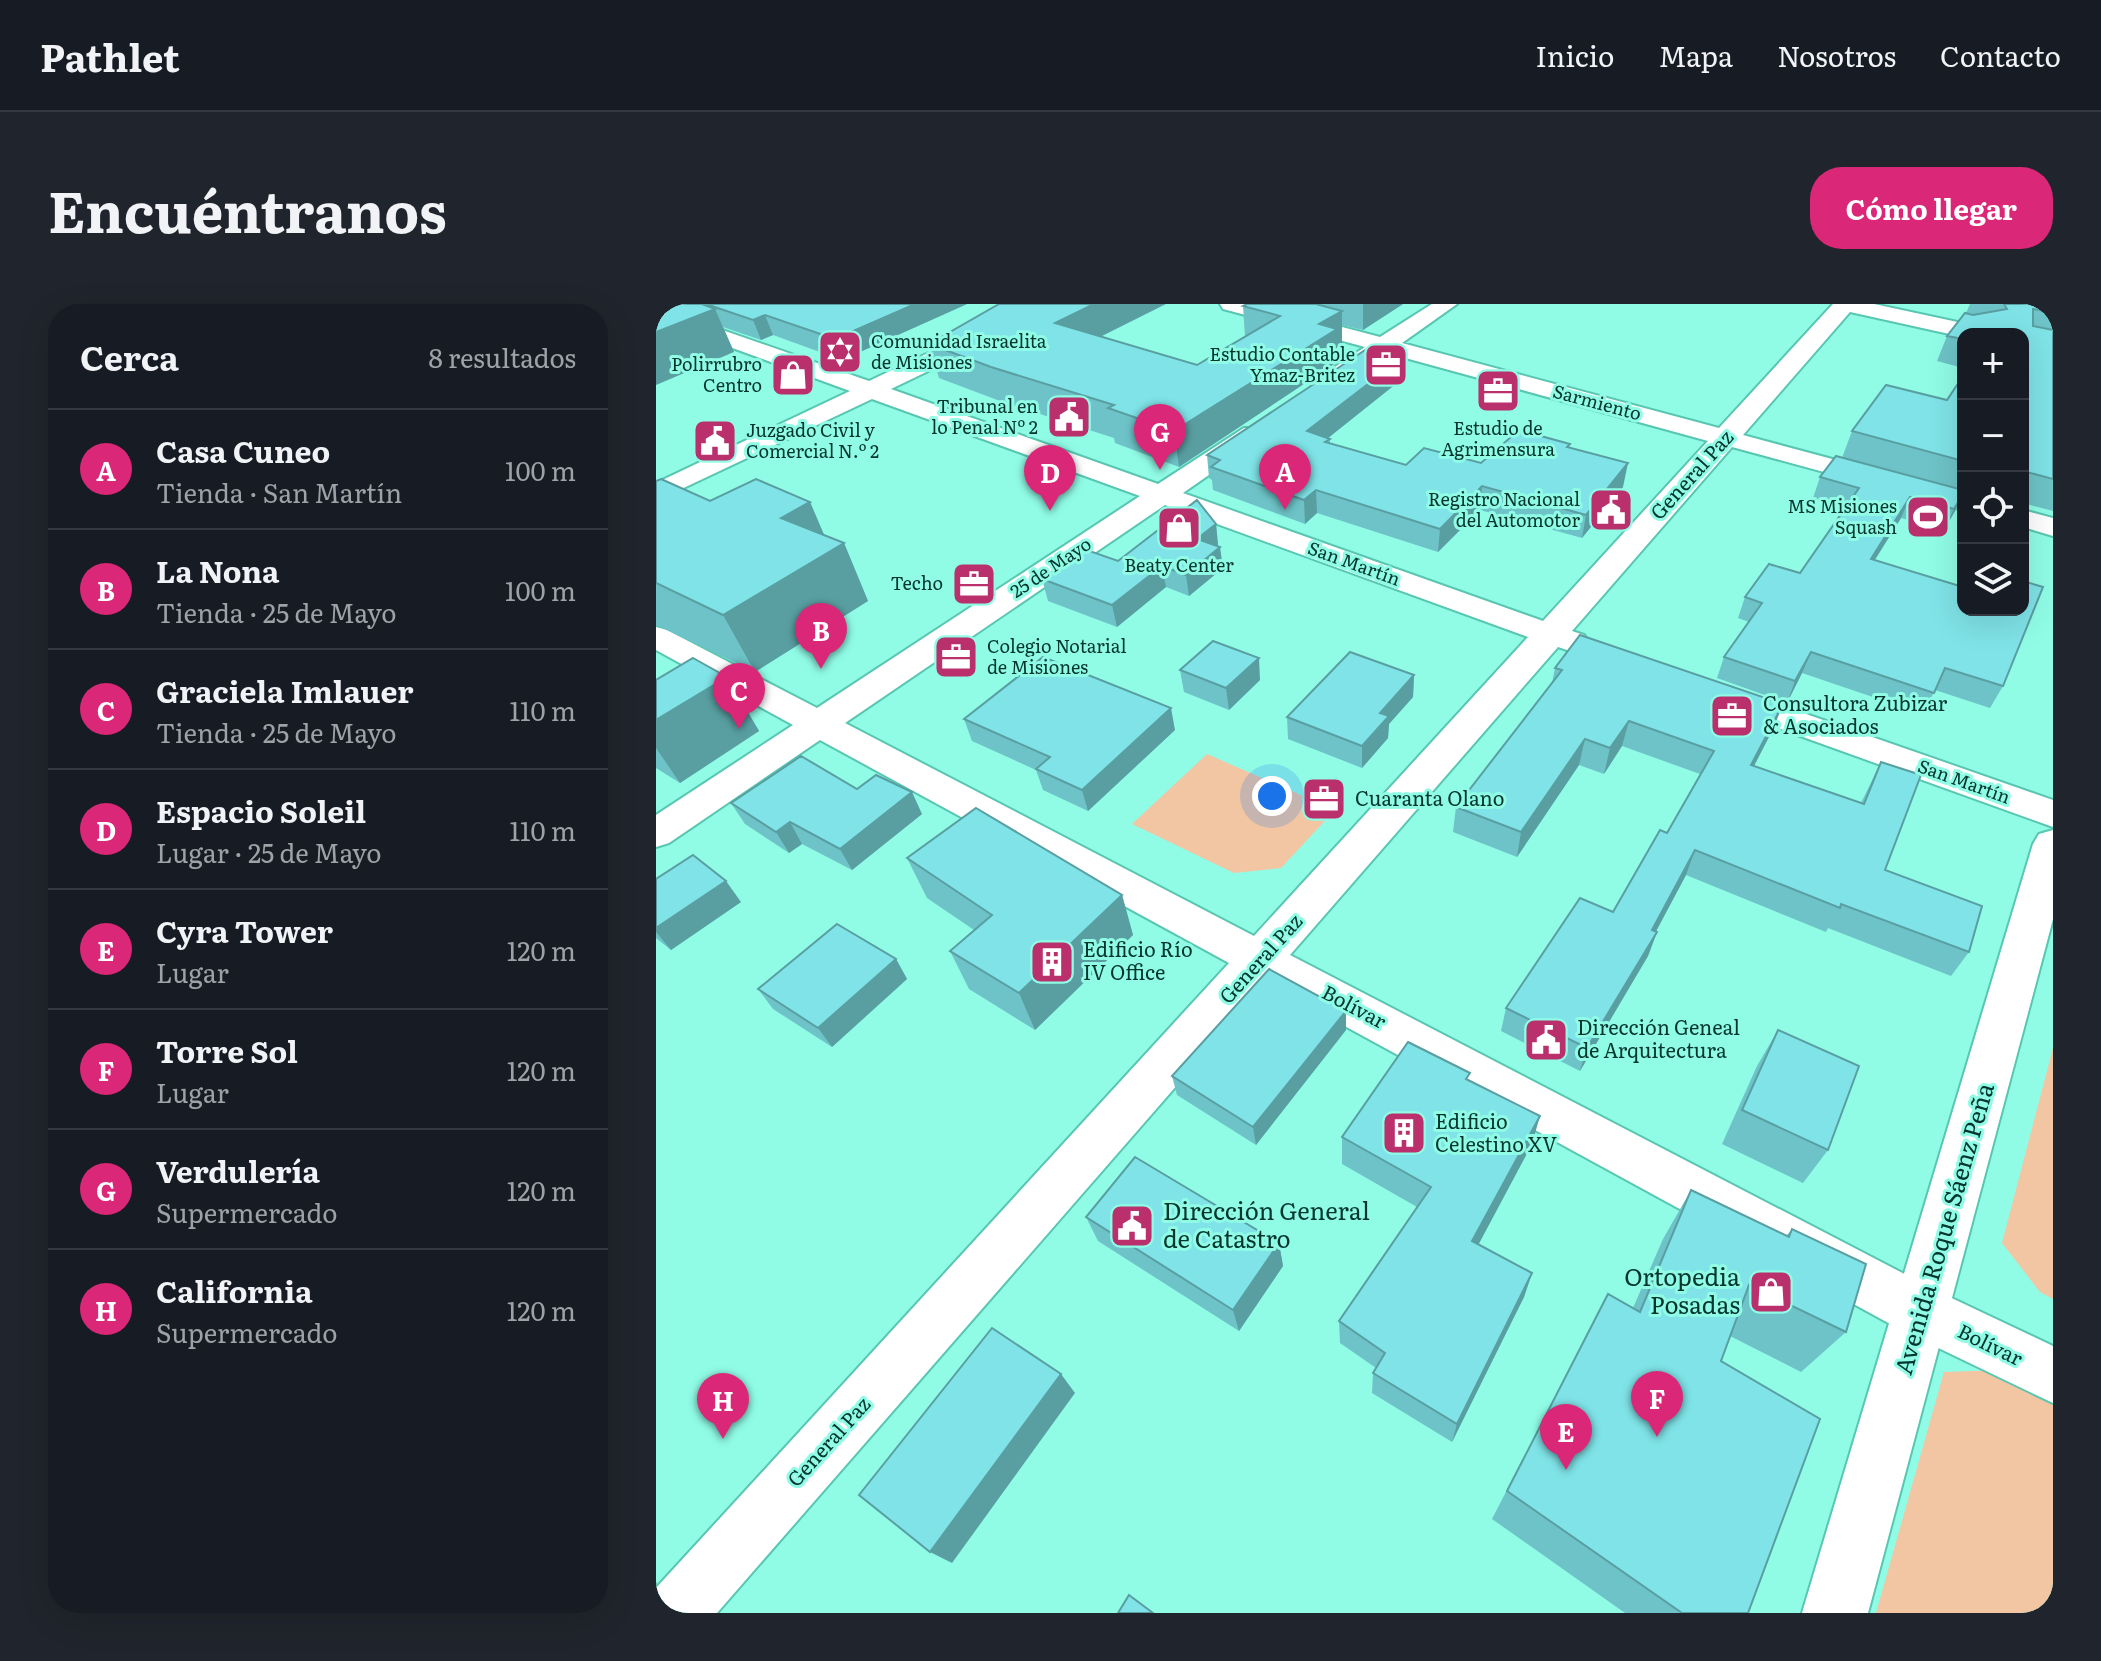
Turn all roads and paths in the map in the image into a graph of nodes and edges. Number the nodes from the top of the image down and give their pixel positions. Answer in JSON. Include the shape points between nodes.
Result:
{"nodes":[{"id":1,"x":666,"y":304,"type":"edge"},
{"id":2,"x":1049,"y":304,"type":"edge"},
{"id":3,"x":1231,"y":304,"type":"edge"},
{"id":4,"x":1446,"y":304,"type":"edge"},
{"id":5,"x":1844,"y":304,"type":"edge"},
{"id":6,"x":656,"y":310,"type":"edge"},
{"id":7,"x":1957,"y":329,"type":"edge"},
{"id":8,"x":1384,"y":345,"type":"junction"},
{"id":9,"x":870,"y":390,"type":"junction"},
{"id":10,"x":1305,"y":398,"type":"edge"},
{"id":11,"x":1279,"y":416,"type":"edge"},
{"id":12,"x":1725,"y":438,"type":"junction"},
{"id":13,"x":656,"y":493,"type":"edge"},
{"id":14,"x":1161,"y":494,"type":"junction"},
{"id":15,"x":1957,"y":500,"type":"edge"},
{"id":16,"x":2029,"y":520,"type":"edge"},
{"id":17,"x":2053,"y":527,"type":"edge"},
{"id":18,"x":1550,"y":634,"type":"junction"},
{"id":19,"x":656,"y":637,"type":"edge"},
{"id":20,"x":1594,"y":650,"type":"edge"},
{"id":21,"x":1698,"y":687,"type":"edge"},
{"id":22,"x":819,"y":724,"type":"junction"},
{"id":23,"x":2053,"y":814,"type":"edge"},
{"id":24,"x":656,"y":833,"type":"edge"},
{"id":25,"x":2053,"y":844,"type":"edge"},
{"id":26,"x":1261,"y":958,"type":"junction"},
{"id":27,"x":1922,"y":1312,"type":"junction"},
{"id":28,"x":2053,"y":1375,"type":"edge"},
{"id":29,"x":673,"y":1606,"type":"edge"},
{"id":30,"x":1835,"y":1613,"type":"edge"}],
"edges":[{"from":1,"to":6,"type":"street"},
{"from":2,"to":9,"type":"street"},
{"from":3,"to":8,"type":"street","name":"Sarmiento"},
{"from":4,"to":8,"type":"street"},
{"from":5,"to":7,"type":"street"},
{"from":5,"to":12,"type":"street","name":"General Paz"},
{"from":6,"to":9,"type":"street","name":"San Martín"},
{"from":8,"to":10,"type":"street"},
{"from":8,"to":12,"type":"street","name":"Sarmiento"},
{"from":9,"to":13,"type":"street"},
{"from":9,"to":14,"type":"street","name":"San Martín"},
{"from":11,"to":14,"type":"street","name":"25 de Mayo"},
{"from":12,"to":15,"type":"street","name":"Sarmiento"},
{"from":12,"to":18,"type":"street","name":"General Paz"},
{"from":14,"to":18,"type":"street","name":"San Martín"},
{"from":14,"to":22,"type":"street","name":"25 de Mayo"},
{"from":16,"to":17,"type":"street"},
{"from":18,"to":20,"type":"street","name":"San Martín"},
{"from":18,"to":26,"type":"street","name":"General Paz"},
{"from":19,"to":22,"type":"street","name":"Bolívar"},
{"from":21,"to":23,"type":"street","name":"San Martín"},
{"from":22,"to":24,"type":"street","name":"25 de Mayo"},
{"from":22,"to":26,"type":"street","name":"Bolívar"},
{"from":25,"to":27,"type":"main road","name":"Avenida Roque Sáenz Peña"},
{"from":26,"to":27,"type":"street","name":"Bolívar"},
{"from":26,"to":29,"type":"street","name":"General Paz"},
{"from":27,"to":28,"type":"street","name":"Bolívar"},
{"from":27,"to":30,"type":"main road","name":"Avenida Roque Sáenz Peña"}]}
